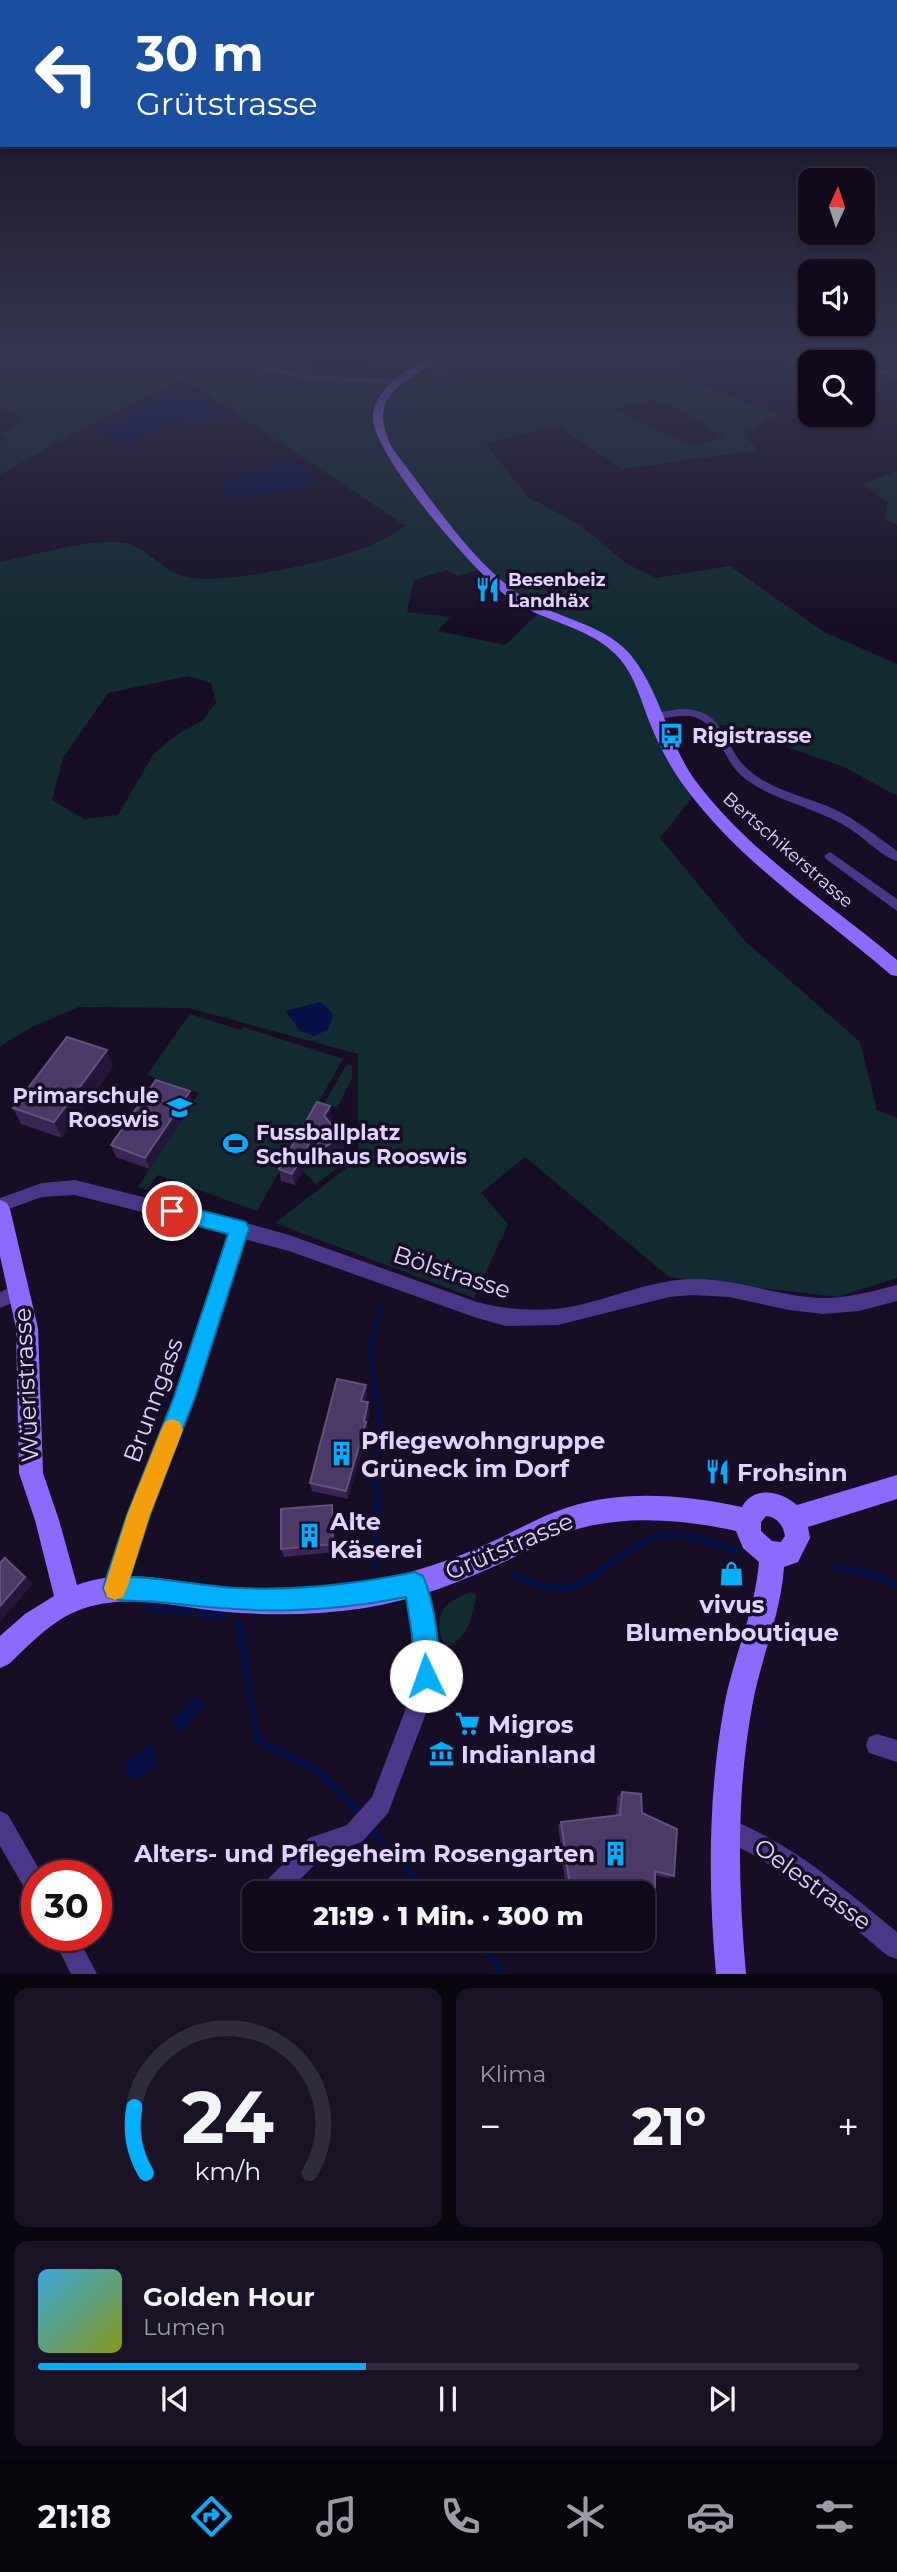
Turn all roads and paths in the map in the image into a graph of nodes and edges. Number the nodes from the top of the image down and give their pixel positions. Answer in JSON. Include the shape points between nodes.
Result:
{"nodes":[{"id":1,"x":387,"y":449,"type":"edge"},
{"id":2,"x":655,"y":716,"type":"junction"},
{"id":3,"x":830,"y":856,"type":"dead end"},
{"id":4,"x":897,"y":857,"type":"edge"},
{"id":5,"x":897,"y":906,"type":"edge"},
{"id":6,"x":897,"y":970,"type":"edge"},
{"id":7,"x":0,"y":1207,"type":"edge"},
{"id":8,"x":239,"y":1228,"type":"junction"},
{"id":9,"x":897,"y":1293,"type":"edge"},
{"id":10,"x":10,"y":1296,"type":"edge"},
{"id":11,"x":897,"y":1487,"type":"edge"},
{"id":12,"x":793,"y":1519,"type":"junction"},
{"id":13,"x":748,"y":1521,"type":"junction"},
{"id":14,"x":772,"y":1556,"type":"junction"},
{"id":15,"x":415,"y":1584,"type":"junction"},
{"id":16,"x":115,"y":1588,"type":"junction"},
{"id":17,"x":68,"y":1601,"type":"junction"},
{"id":18,"x":0,"y":1655,"type":"edge"},
{"id":19,"x":0,"y":1823,"type":"edge"},
{"id":20,"x":724,"y":1829,"type":"junction"},
{"id":21,"x":21,"y":1860,"type":"edge"},
{"id":22,"x":282,"y":1881,"type":"edge"},
{"id":23,"x":897,"y":1947,"type":"edge"},
{"id":24,"x":73,"y":1951,"type":"edge"},
{"id":25,"x":85,"y":1973,"type":"edge"},
{"id":26,"x":731,"y":1973,"type":"edge"}],
"edges":[{"from":1,"to":2,"type":"street","name":"Bertschikerstrasse","via":[[494,582],[615,648],[643,683]]},
{"from":2,"to":4,"type":"street","via":[[690,712],[703,716],[714,724],[729,756],[747,774],[832,813]]},
{"from":2,"to":6,"type":"street","name":"Bertschikerstrasse","via":[[697,794],[729,829]]},
{"from":3,"to":5,"type":"street"},
{"from":7,"to":8,"type":"street","name":"Bölstrasse","via":[[39,1190],[80,1188]]},
{"from":7,"to":10,"type":"street","name":"Wüeristrasse"},
{"from":8,"to":9,"type":"street","name":"Bölstrasse","via":[[506,1318],[568,1316],[692,1287],[823,1306]]},
{"from":8,"to":16,"type":"street","name":"Brunngass","via":[[185,1397],[138,1515]]},
{"from":10,"to":17,"type":"street","name":"Wüeristrasse","via":[[28,1339],[31,1472]]},
{"from":11,"to":12,"type":"street"},
{"from":12,"to":13,"type":"street","via":[[771,1504],[756,1507]]},
{"from":12,"to":14,"type":"street","via":[[798,1538],[795,1546],[789,1553]]},
{"from":13,"to":14,"type":"street","via":[[753,1543]]},
{"from":13,"to":15,"type":"street","name":"Grütstrasse","via":[[642,1510],[588,1514]]},
{"from":14,"to":20,"type":"street","via":[[739,1704]]},
{"from":15,"to":16,"type":"street","name":"Grütstrasse","via":[[350,1597],[287,1600]]},
{"from":15,"to":22,"type":"street","via":[[424,1635],[425,1687],[380,1805],[354,1834],[317,1846]]},
{"from":16,"to":17,"type":"street","name":"Grütstrasse"},
{"from":17,"to":18,"type":"street","name":"Grütstrasse","via":[[33,1623]]},
{"from":19,"to":21,"type":"street"},
{"from":20,"to":23,"type":"street","name":"Oelestrasse","via":[[745,1835],[792,1865]]},
{"from":20,"to":26,"type":"street"},
{"from":24,"to":25,"type":"street"}]}
